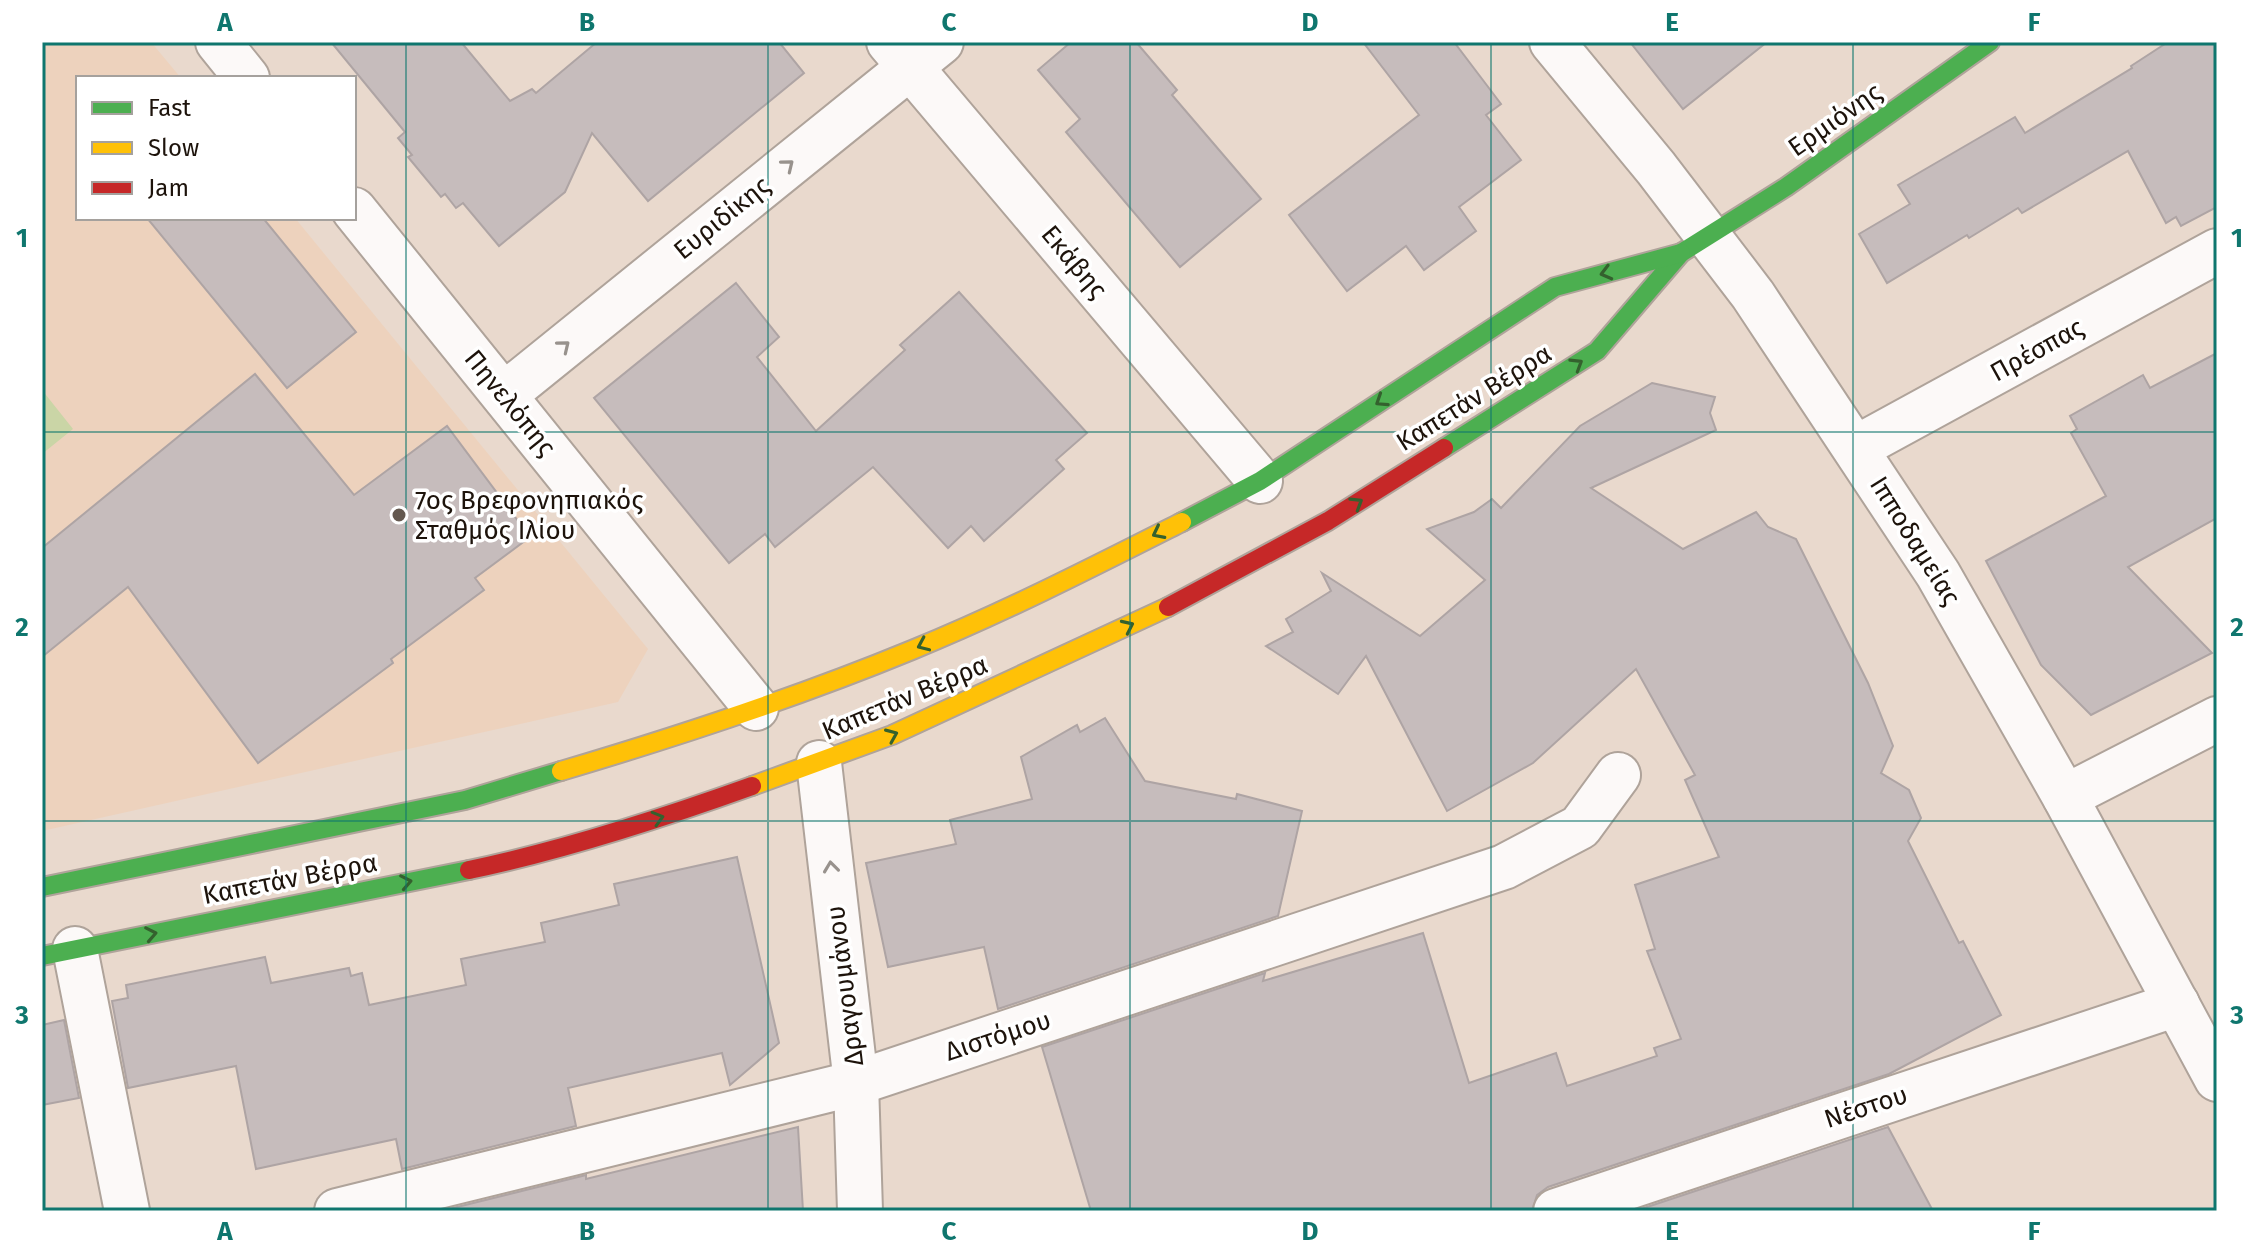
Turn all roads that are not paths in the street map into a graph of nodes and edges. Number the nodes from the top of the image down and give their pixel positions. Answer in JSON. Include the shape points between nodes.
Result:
{"nodes":[{"id":1,"x":218,"y":42,"type":"edge"},
{"id":2,"x":1552,"y":42,"type":"edge"},
{"id":3,"x":1990,"y":42,"type":"edge"},
{"id":4,"x":913,"y":50,"type":"edge"},
{"id":5,"x":245,"y":76,"type":"edge"},
{"id":6,"x":356,"y":212,"type":"edge"},
{"id":7,"x":1694,"y":244,"type":"junction"},
{"id":8,"x":2217,"y":251,"type":"edge"},
{"id":9,"x":504,"y":395,"type":"junction"},
{"id":10,"x":1856,"y":448,"type":"junction"},
{"id":11,"x":1260,"y":481,"type":"junction"},
{"id":12,"x":756,"y":708,"type":"junction"},
{"id":13,"x":2217,"y":719,"type":"edge"},
{"id":14,"x":819,"y":763,"type":"junction"},
{"id":15,"x":1618,"y":775,"type":"dead end"},
{"id":16,"x":2065,"y":797,"type":"junction"},
{"id":17,"x":42,"y":887,"type":"edge"},
{"id":18,"x":58,"y":953,"type":"edge"},
{"id":19,"x":2177,"y":1004,"type":"junction"},
{"id":20,"x":2217,"y":1079,"type":"edge"},
{"id":21,"x":856,"y":1083,"type":"junction"},
{"id":22,"x":127,"y":1211,"type":"edge"},
{"id":23,"x":337,"y":1211,"type":"edge"},
{"id":24,"x":860,"y":1211,"type":"edge"},
{"id":25,"x":1556,"y":1211,"type":"edge"}],
"edges":[{"from":1,"to":5,"type":"street"},
{"from":2,"to":7,"type":"street","name":"Ιπποδαμείας"},
{"from":3,"to":7,"type":"street","name":"Ερμιόνης","via":[[1786,187]]},
{"from":9,"to":4,"type":"street","name":"Ευριδίκης","one_way":true},
{"from":4,"to":11,"type":"street","name":"Εκάβης"},
{"from":6,"to":9,"type":"street","name":"Πηνελόπης"},
{"from":7,"to":10,"type":"street","name":"Ιπποδαμείας","via":[[1753,295]]},
{"from":7,"to":11,"type":"street","name":"Καπετάν Βέρρα","one_way":true,"via":[[1555,287]]},
{"from":14,"to":7,"type":"street","name":"Καπετάν Βέρρα","one_way":true,"via":[[892,735],[1188,597],[1328,521],[1597,351]]},
{"from":8,"to":10,"type":"street","name":"Πρέσπας"},
{"from":9,"to":12,"type":"street","name":"Πηνελόπης"},
{"from":10,"to":16,"type":"street","name":"Ιπποδαμείας","via":[[1938,574]]},
{"from":11,"to":12,"type":"street","name":"Καπετάν Βέρρα","one_way":true,"via":[[1069,580],[912,650]]},
{"from":12,"to":17,"type":"street","name":"Καπετάν Βέρρα","via":[[465,800]]},
{"from":13,"to":16,"type":"street"},
{"from":18,"to":14,"type":"street","name":"Καπετάν Βέρρα","one_way":true,"via":[[506,862],[677,813]]},
{"from":21,"to":14,"type":"street","name":"Δραγουμάνου","one_way":true},
{"from":15,"to":21,"type":"street","name":"Διστόμου","via":[[1580,827],[1504,867]]},
{"from":16,"to":19,"type":"street","name":"Ιπποδαμείας"},
{"from":18,"to":22,"type":"street"},
{"from":19,"to":20,"type":"street","name":"Ιπποδαμείας"},
{"from":19,"to":25,"type":"street","name":"Νέστου"},
{"from":21,"to":23,"type":"street","name":"Διστόμου"},
{"from":21,"to":24,"type":"street","name":"Δραγουμάνου"}]}
